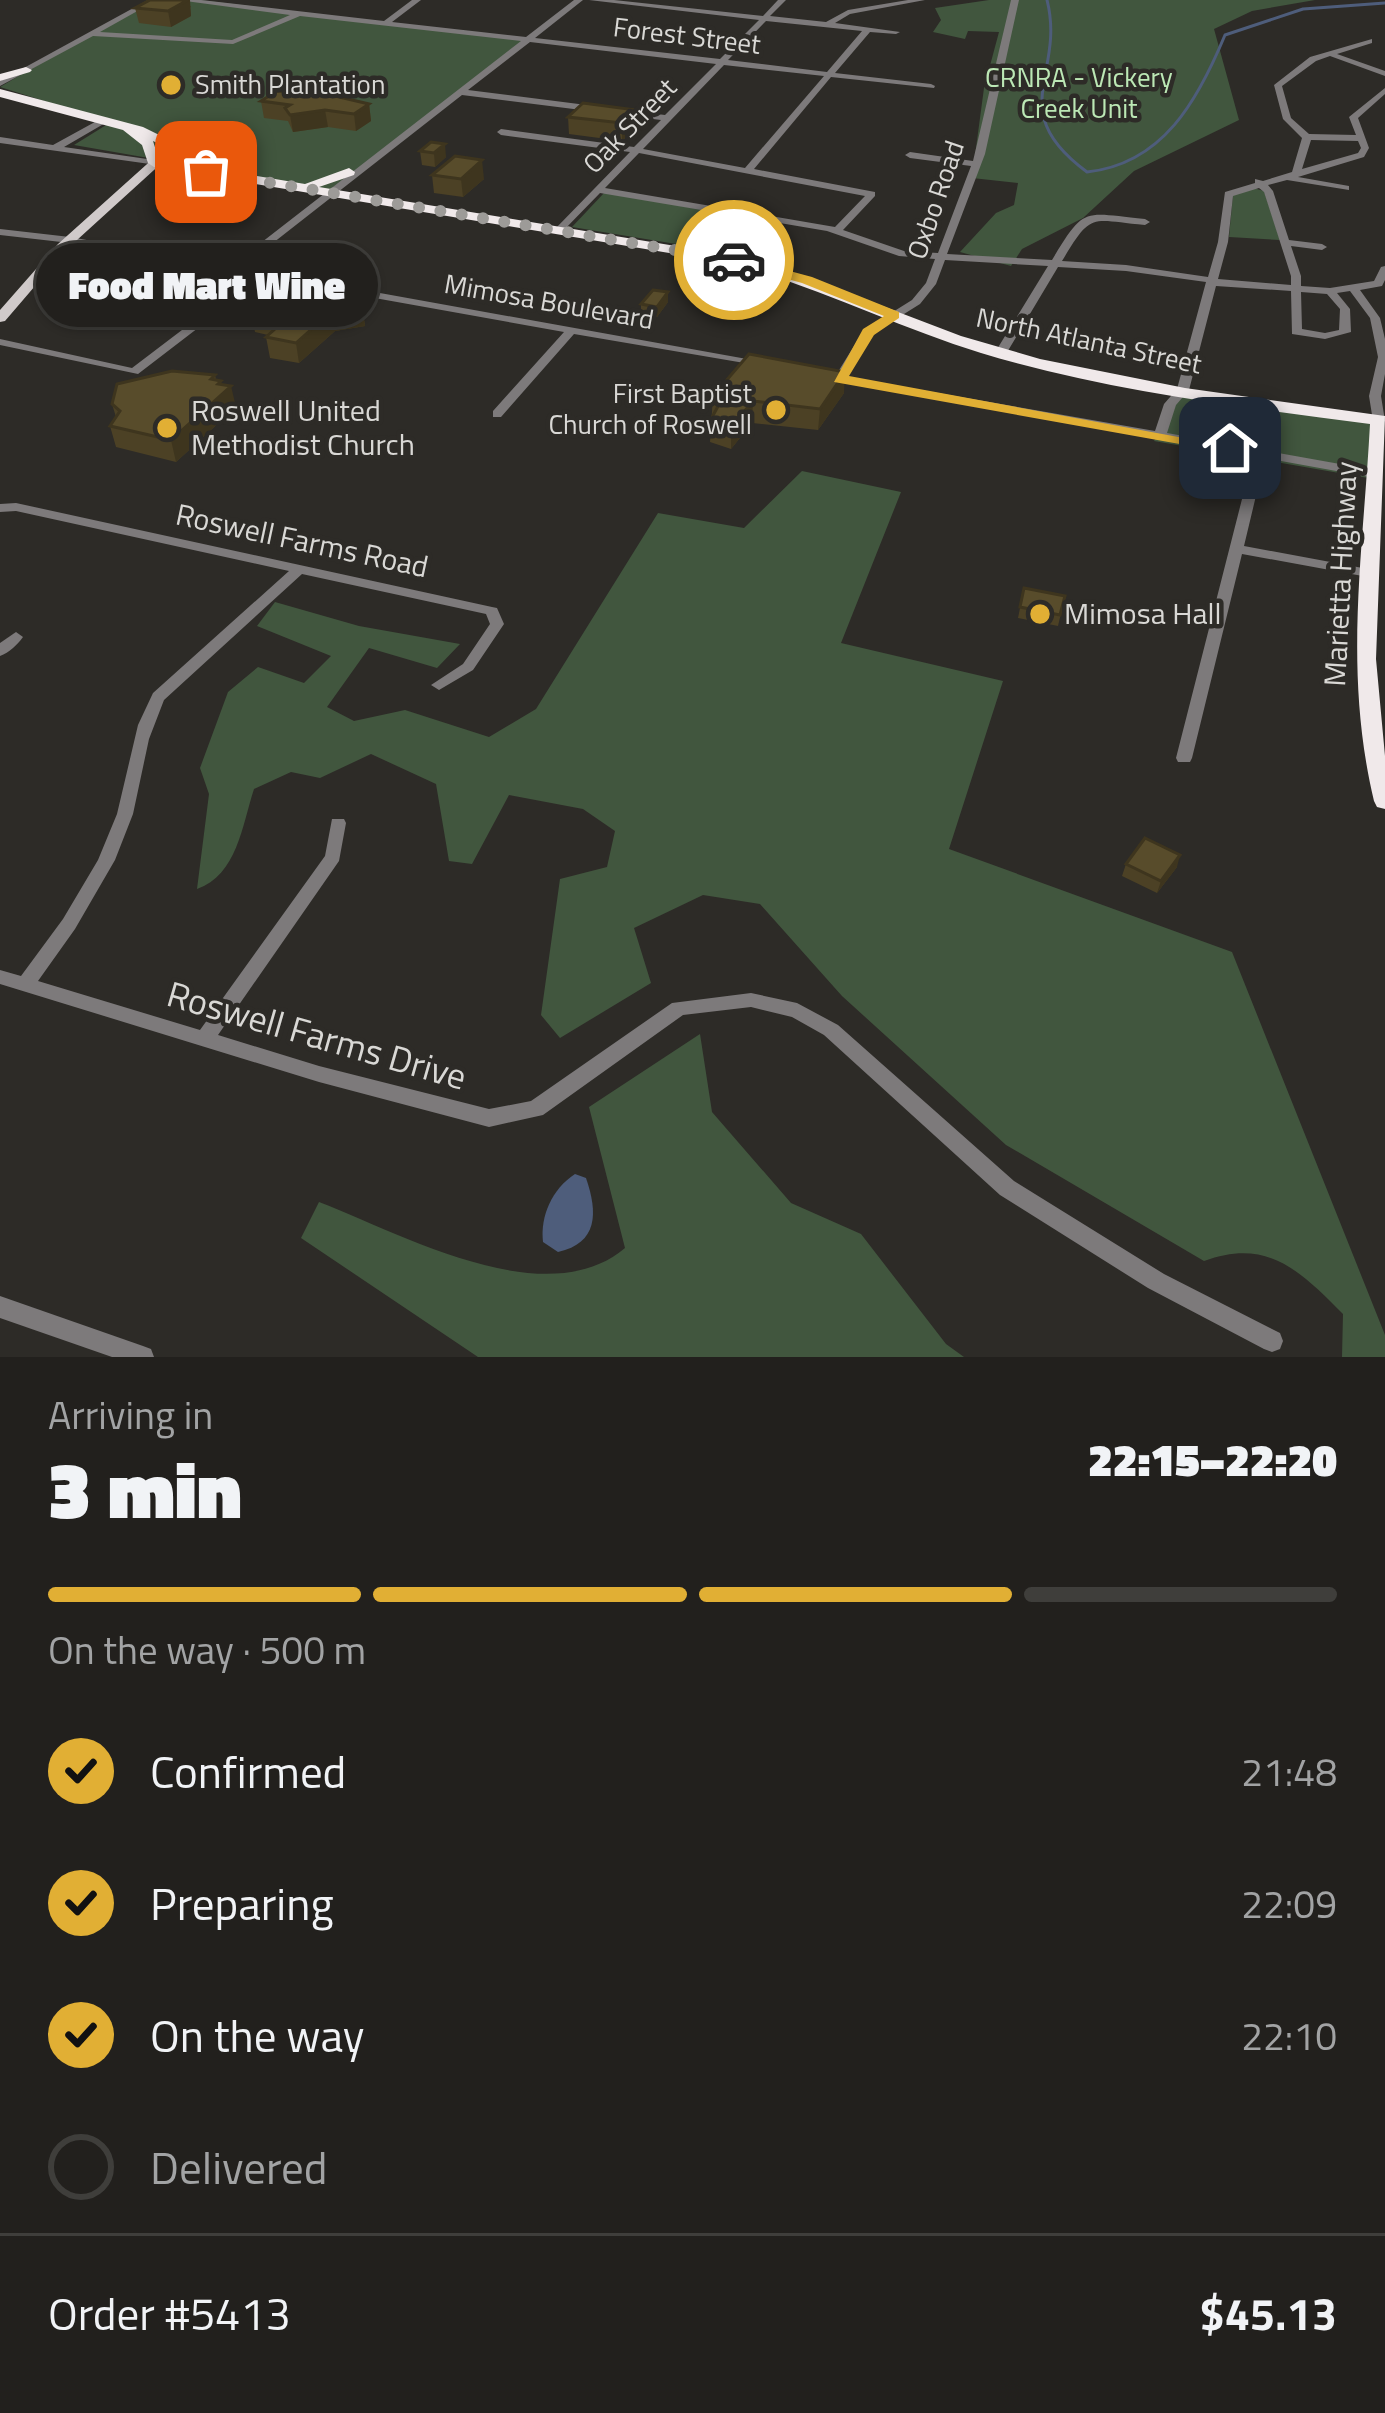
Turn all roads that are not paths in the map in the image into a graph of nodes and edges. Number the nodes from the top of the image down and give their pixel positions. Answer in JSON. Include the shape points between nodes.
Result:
{"nodes":[{"id":1,"x":153,"y":0,"type":"edge"},
{"id":2,"x":182,"y":0,"type":"edge"},
{"id":3,"x":417,"y":0,"type":"edge"},
{"id":4,"x":579,"y":0,"type":"edge"},
{"id":5,"x":592,"y":0,"type":"edge"},
{"id":6,"x":782,"y":0,"type":"edge"},
{"id":7,"x":921,"y":0,"type":"edge"},
{"id":8,"x":1015,"y":0,"type":"edge"},
{"id":9,"x":643,"y":3,"type":"edge"},
{"id":10,"x":296,"y":13,"type":"junction"},
{"id":11,"x":766,"y":19,"type":"junction"},
{"id":12,"x":386,"y":23,"type":"junction"},
{"id":13,"x":827,"y":25,"type":"junction"},
{"id":14,"x":868,"y":29,"type":"junction"},
{"id":15,"x":896,"y":32,"type":"dead end"},
{"id":16,"x":94,"y":34,"type":"junction"},
{"id":17,"x":527,"y":39,"type":"junction"},
{"id":18,"x":1369,"y":41,"type":"dead end"},
{"id":19,"x":1328,"y":53,"type":"junction"},
{"id":20,"x":501,"y":58,"type":"junction"},
{"id":21,"x":724,"y":61,"type":"junction"},
{"id":22,"x":26,"y":70,"type":"joint"},
{"id":23,"x":830,"y":74,"type":"junction"},
{"id":24,"x":1385,"y":74,"type":"edge"},
{"id":25,"x":0,"y":85,"type":"edge"},
{"id":26,"x":931,"y":86,"type":"dead end"},
{"id":27,"x":1385,"y":90,"type":"edge"},
{"id":28,"x":460,"y":92,"type":"junction"},
{"id":29,"x":667,"y":118,"type":"junction"},
{"id":30,"x":104,"y":120,"type":"junction"},
{"id":31,"x":129,"y":129,"type":"junction"},
{"id":32,"x":501,"y":132,"type":"dead end"},
{"id":33,"x":1306,"y":137,"type":"junction"},
{"id":34,"x":1361,"y":138,"type":"junction"},
{"id":35,"x":0,"y":140,"type":"edge"},
{"id":36,"x":167,"y":145,"type":"junction"},
{"id":37,"x":56,"y":148,"type":"junction"},
{"id":38,"x":636,"y":150,"type":"junction"},
{"id":39,"x":910,"y":155,"type":"dead end"},
{"id":40,"x":154,"y":164,"type":"junction"},
{"id":41,"x":977,"y":164,"type":"junction"},
{"id":42,"x":748,"y":170,"type":"junction"},
{"id":43,"x":349,"y":172,"type":"junction"},
{"id":44,"x":1296,"y":173,"type":"junction"},
{"id":45,"x":1284,"y":177,"type":"junction"},
{"id":46,"x":1258,"y":182,"type":"junction"},
{"id":47,"x":286,"y":186,"type":"junction"},
{"id":48,"x":1346,"y":188,"type":"dead end"},
{"id":49,"x":334,"y":189,"type":"junction"},
{"id":50,"x":597,"y":190,"type":"junction"},
{"id":51,"x":1145,"y":222,"type":"dead end"},
{"id":52,"x":559,"y":230,"type":"junction"},
{"id":53,"x":837,"y":230,"type":"junction"},
{"id":54,"x":0,"y":232,"type":"edge"},
{"id":55,"x":70,"y":240,"type":"junction"},
{"id":56,"x":1284,"y":242,"type":"junction"},
{"id":57,"x":103,"y":246,"type":"junction"},
{"id":58,"x":1322,"y":247,"type":"dead end"},
{"id":59,"x":52,"y":257,"type":"junction"},
{"id":60,"x":939,"y":259,"type":"junction"},
{"id":61,"x":1050,"y":264,"type":"junction"},
{"id":62,"x":233,"y":269,"type":"junction"},
{"id":63,"x":1385,"y":269,"type":"edge"},
{"id":64,"x":262,"y":274,"type":"junction"},
{"id":65,"x":1211,"y":281,"type":"junction"},
{"id":66,"x":1294,"y":289,"type":"junction"},
{"id":67,"x":1330,"y":291,"type":"junction"},
{"id":68,"x":1354,"y":291,"type":"junction"},
{"id":69,"x":894,"y":315,"type":"junction"},
{"id":70,"x":0,"y":318,"type":"edge"},
{"id":71,"x":572,"y":330,"type":"junction"},
{"id":72,"x":0,"y":342,"type":"edge"},
{"id":73,"x":1000,"y":354,"type":"junction"},
{"id":74,"x":1384,"y":362,"type":"edge"},
{"id":75,"x":769,"y":366,"type":"edge"},
{"id":76,"x":816,"y":374,"type":"edge"},
{"id":77,"x":839,"y":379,"type":"junction"},
{"id":78,"x":1183,"y":391,"type":"junction"},
{"id":79,"x":497,"y":414,"type":"dead end"},
{"id":80,"x":1381,"y":427,"type":"edge"},
{"id":81,"x":1160,"y":436,"type":"junction"},
{"id":82,"x":1260,"y":454,"type":"junction"},
{"id":83,"x":1375,"y":474,"type":"junction"},
{"id":84,"x":0,"y":508,"type":"edge"},
{"id":85,"x":1378,"y":531,"type":"edge"},
{"id":86,"x":1234,"y":549,"type":"junction"},
{"id":87,"x":300,"y":568,"type":"junction"},
{"id":88,"x":1368,"y":573,"type":"junction"},
{"id":89,"x":16,"y":637,"type":"dead end"},
{"id":90,"x":0,"y":651,"type":"edge"},
{"id":91,"x":439,"y":686,"type":"dead end"},
{"id":92,"x":1184,"y":758,"type":"dead end"},
{"id":93,"x":1385,"y":801,"type":"edge"},
{"id":94,"x":338,"y":824,"type":"dead end"},
{"id":95,"x":0,"y":976,"type":"edge"},
{"id":96,"x":25,"y":984,"type":"junction"},
{"id":97,"x":207,"y":1036,"type":"junction"},
{"id":98,"x":0,"y":1307,"type":"edge"},
{"id":99,"x":1272,"y":1341,"type":"dead end"},
{"id":100,"x":143,"y":1357,"type":"edge"}],
"edges":[{"from":1,"to":16,"type":"street"},
{"from":2,"to":10,"type":"street","name":"Forest Street"},
{"from":3,"to":12,"type":"street"},
{"from":4,"to":17,"type":"street"},
{"from":5,"to":9,"type":"street"},
{"from":6,"to":11,"type":"street","name":"Oak Street"},
{"from":7,"to":13,"type":"street","via":[[848,12]]},
{"from":8,"to":41,"type":"street","name":"Oxbo Road"},
{"from":9,"to":11,"type":"street"},
{"from":10,"to":12,"type":"street","name":"Forest Street"},
{"from":10,"to":16,"type":"street","via":[[227,43]]},
{"from":11,"to":13,"type":"street"},
{"from":11,"to":21,"type":"street","name":"Oak Street"},
{"from":12,"to":17,"type":"street","name":"Forest Street"},
{"from":13,"to":14,"type":"street"},
{"from":14,"to":15,"type":"street"},
{"from":14,"to":23,"type":"street"},
{"from":16,"to":22,"type":"street"},
{"from":17,"to":20,"type":"street"},
{"from":17,"to":21,"type":"street","name":"Forest Street"},
{"from":18,"to":19,"type":"street"},
{"from":19,"to":24,"type":"street"},
{"from":19,"to":33,"type":"street","via":[[1278,85],[1287,118]]},
{"from":20,"to":28,"type":"street"},
{"from":20,"to":43,"type":"street"},
{"from":21,"to":23,"type":"street","name":"Forest Street"},
{"from":21,"to":29,"type":"street","name":"Oak Street"},
{"from":22,"to":25,"type":"highway"},
{"from":23,"to":26,"type":"street","name":"Forest Street"},
{"from":23,"to":42,"type":"street"},
{"from":25,"to":30,"type":"highway"},
{"from":27,"to":34,"type":"street","via":[[1354,117]]},
{"from":28,"to":29,"type":"street"},
{"from":28,"to":49,"type":"street"},
{"from":29,"to":38,"type":"street","name":"Oak Street"},
{"from":30,"to":31,"type":"highway"},
{"from":30,"to":37,"type":"street"},
{"from":31,"to":36,"type":"highway"},
{"from":31,"to":40,"type":"highway","via":[[148,143]]},
{"from":32,"to":38,"type":"street"},
{"from":33,"to":34,"type":"street"},
{"from":33,"to":44,"type":"street"},
{"from":34,"to":44,"type":"street","via":[[1361,155]]},
{"from":35,"to":37,"type":"street"},
{"from":36,"to":40,"type":"main road"},
{"from":36,"to":47,"type":"highway"},
{"from":37,"to":40,"type":"street"},
{"from":38,"to":42,"type":"street"},
{"from":38,"to":50,"type":"street","name":"Oak Street"},
{"from":39,"to":41,"type":"street"},
{"from":40,"to":47,"type":"highway","name":"North Atlanta Street"},
{"from":40,"to":55,"type":"main road"},
{"from":41,"to":60,"type":"street","name":"Oxbo Road"},
{"from":42,"to":53,"type":"street","via":[[872,194]]},
{"from":43,"to":47,"type":"highway"},
{"from":43,"to":49,"type":"street"},
{"from":44,"to":45,"type":"street"},
{"from":45,"to":46,"type":"street"},
{"from":45,"to":48,"type":"street"},
{"from":46,"to":56,"type":"street"},
{"from":46,"to":65,"type":"street","via":[[1228,194]]},
{"from":47,"to":49,"type":"highway","name":"North Atlanta Street"},
{"from":49,"to":52,"type":"highway","name":"North Atlanta Street"},
{"from":49,"to":62,"type":"street"},
{"from":50,"to":52,"type":"street","name":"Oak Street"},
{"from":50,"to":53,"type":"street"},
{"from":51,"to":61,"type":"street","via":[[1089,218]]},
{"from":52,"to":69,"type":"highway","name":"North Atlanta Street","via":[[777,270]]},
{"from":53,"to":60,"type":"street","via":[[877,248]]},
{"from":54,"to":55,"type":"street","name":"Mimosa Boulevard"},
{"from":55,"to":57,"type":"street","name":"Mimosa Boulevard"},
{"from":55,"to":59,"type":"main road"},
{"from":56,"to":58,"type":"street"},
{"from":56,"to":66,"type":"street"},
{"from":57,"to":59,"type":"main road"},
{"from":57,"to":62,"type":"street","name":"Mimosa Boulevard"},
{"from":59,"to":70,"type":"main road"},
{"from":60,"to":61,"type":"street"},
{"from":60,"to":69,"type":"street","name":"Oxbo Road","via":[[925,293]]},
{"from":61,"to":65,"type":"street"},
{"from":61,"to":73,"type":"street"},
{"from":62,"to":64,"type":"street","name":"Mimosa Boulevard"},
{"from":63,"to":68,"type":"street","via":[[1378,284]]},
{"from":64,"to":71,"type":"street","name":"Mimosa Boulevard"},
{"from":64,"to":72,"type":"street","via":[[134,372]]},
{"from":65,"to":66,"type":"street"},
{"from":65,"to":78,"type":"street"},
{"from":66,"to":67,"type":"street"},
{"from":66,"to":67,"type":"street","via":[[1296,332],[1314,336],[1345,332],[1345,308]]},
{"from":67,"to":68,"type":"street"},
{"from":68,"to":74,"type":"street","via":[[1375,318]]},
{"from":69,"to":73,"type":"highway","name":"North Atlanta Street"},
{"from":69,"to":77,"type":"street","name":"Oxbo Road","via":[[868,332]]},
{"from":71,"to":75,"type":"street","name":"Mimosa Boulevard"},
{"from":71,"to":79,"type":"street"},
{"from":73,"to":78,"type":"highway","name":"North Atlanta Street"},
{"from":74,"to":80,"type":"street","via":[[1375,396]]},
{"from":76,"to":77,"type":"street"},
{"from":77,"to":81,"type":"street"},
{"from":78,"to":80,"type":"highway","name":"North Atlanta Street"},
{"from":78,"to":81,"type":"street"},
{"from":80,"to":83,"type":"highway","name":"Marietta Highway"},
{"from":81,"to":82,"type":"street"},
{"from":82,"to":83,"type":"street"},
{"from":82,"to":86,"type":"street"},
{"from":83,"to":85,"type":"highway","name":"Marietta Highway"},
{"from":84,"to":87,"type":"street","name":"Roswell Farms Road"},
{"from":85,"to":88,"type":"highway","name":"Marietta Highway"},
{"from":86,"to":88,"type":"street"},
{"from":86,"to":92,"type":"street"},
{"from":87,"to":91,"type":"street","name":"Roswell Farms Road","via":[[492,611],[496,625],[468,667]]},
{"from":87,"to":96,"type":"street","via":[[158,697],[112,848]]},
{"from":88,"to":93,"type":"highway","name":"Marietta Highway","via":[[1364,698]]},
{"from":89,"to":90,"type":"street"},
{"from":94,"to":97,"type":"street","via":[[333,857]]},
{"from":95,"to":96,"type":"street","name":"Roswell Farms Drive"},
{"from":96,"to":97,"type":"street","name":"Roswell Farms Drive"},
{"from":97,"to":99,"type":"street","name":"Roswell Farms Drive","via":[[489,1118],[536,1109],[679,1008],[751,1000],[797,1011],[831,1030],[1007,1188],[1156,1281]]},
{"from":98,"to":100,"type":"street"}]}
